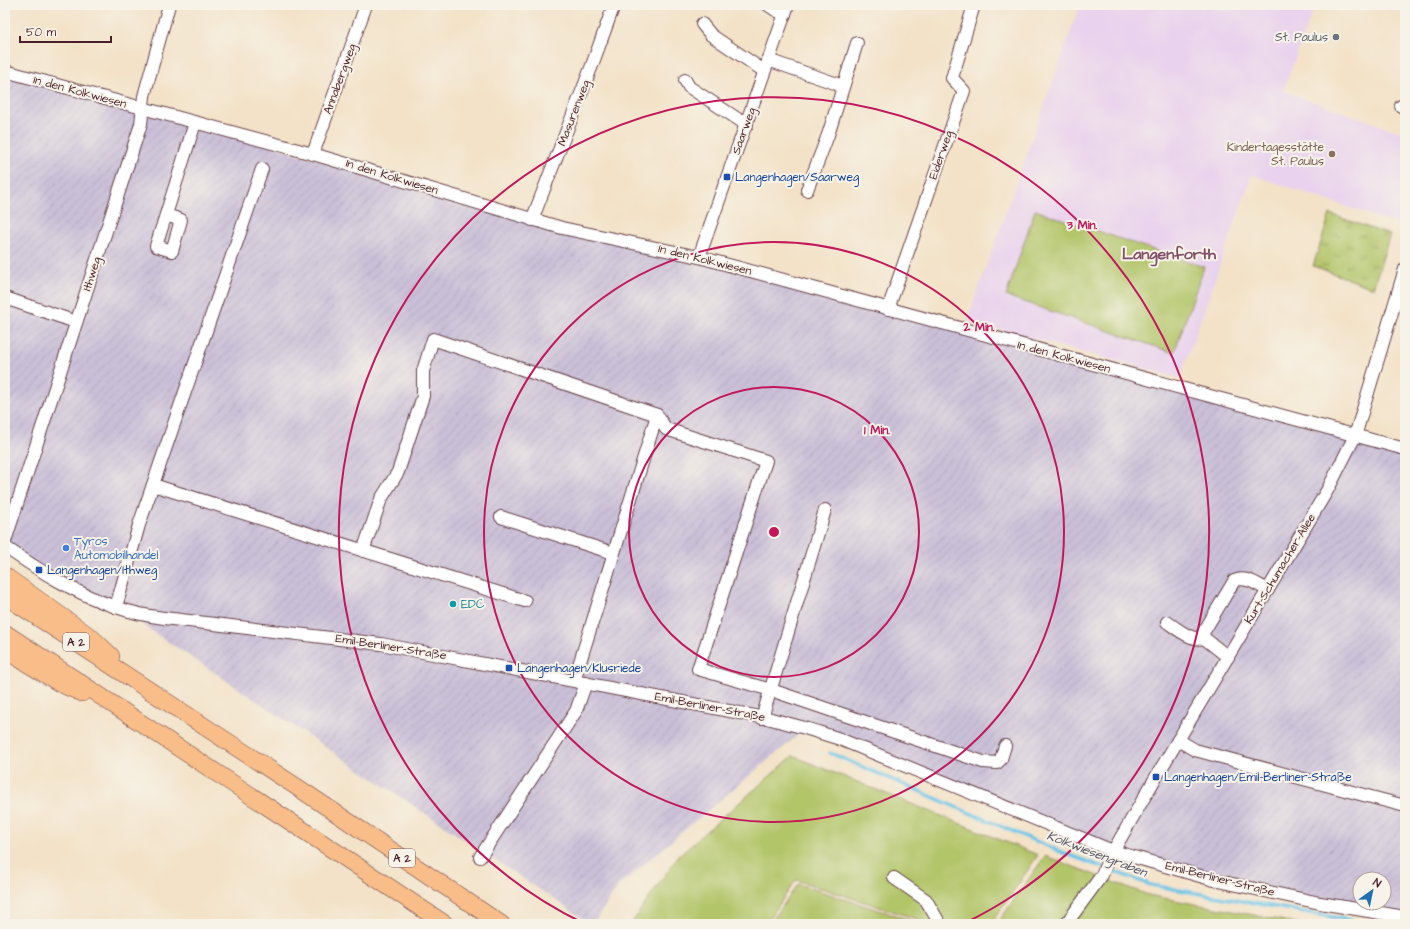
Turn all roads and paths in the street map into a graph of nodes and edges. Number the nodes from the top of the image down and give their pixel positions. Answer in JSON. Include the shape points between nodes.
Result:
{"nodes":[{"id":1,"x":169,"y":5,"type":"edge"},
{"id":2,"x":366,"y":5,"type":"edge"},
{"id":3,"x":614,"y":5,"type":"edge"},
{"id":4,"x":768,"y":5,"type":"edge"},
{"id":5,"x":974,"y":5,"type":"edge"},
{"id":6,"x":787,"y":10,"type":"edge"},
{"id":7,"x":702,"y":24,"type":"dead end"},
{"id":8,"x":857,"y":42,"type":"dead end"},
{"id":9,"x":766,"y":65,"type":"junction"},
{"id":10,"x":5,"y":71,"type":"edge"},
{"id":11,"x":685,"y":80,"type":"dead end"},
{"id":12,"x":843,"y":86,"type":"junction"},
{"id":13,"x":143,"y":109,"type":"junction"},
{"id":14,"x":195,"y":123,"type":"junction"},
{"id":15,"x":747,"y":125,"type":"junction"},
{"id":16,"x":313,"y":154,"type":"junction"},
{"id":17,"x":262,"y":168,"type":"dead end"},
{"id":18,"x":807,"y":190,"type":"dead end"},
{"id":19,"x":166,"y":215,"type":"dead end"},
{"id":20,"x":532,"y":220,"type":"junction"},
{"id":21,"x":699,"y":257,"type":"junction"},
{"id":22,"x":1405,"y":269,"type":"edge"},
{"id":23,"x":5,"y":298,"type":"edge"},
{"id":24,"x":888,"y":309,"type":"junction"},
{"id":25,"x":76,"y":322,"type":"junction"},
{"id":26,"x":657,"y":415,"type":"junction"},
{"id":27,"x":1355,"y":436,"type":"junction"},
{"id":28,"x":1405,"y":450,"type":"edge"},
{"id":29,"x":153,"y":485,"type":"junction"},
{"id":30,"x":825,"y":510,"type":"dead end"},
{"id":31,"x":501,"y":517,"type":"dead end"},
{"id":32,"x":5,"y":541,"type":"edge"},
{"id":33,"x":5,"y":547,"type":"edge"},
{"id":34,"x":363,"y":551,"type":"junction"},
{"id":35,"x":613,"y":553,"type":"junction"},
{"id":36,"x":5,"y":576,"type":"edge"},
{"id":37,"x":1268,"y":590,"type":"junction"},
{"id":38,"x":5,"y":596,"type":"edge"},
{"id":39,"x":525,"y":601,"type":"dead end"},
{"id":40,"x":116,"y":607,"type":"junction"},
{"id":41,"x":1167,"y":622,"type":"dead end"},
{"id":42,"x":5,"y":633,"type":"edge"},
{"id":43,"x":1204,"y":638,"type":"junction"},
{"id":44,"x":5,"y":650,"type":"edge"},
{"id":45,"x":1228,"y":658,"type":"junction"},
{"id":46,"x":580,"y":682,"type":"junction"},
{"id":47,"x":147,"y":689,"type":"junction"},
{"id":48,"x":771,"y":690,"type":"junction"},
{"id":49,"x":130,"y":715,"type":"junction"},
{"id":50,"x":762,"y":718,"type":"junction"},
{"id":51,"x":1178,"y":740,"type":"junction"},
{"id":52,"x":1005,"y":746,"type":"dead end"},
{"id":53,"x":1405,"y":806,"type":"edge"},
{"id":54,"x":1111,"y":855,"type":"junction"},
{"id":55,"x":480,"y":857,"type":"dead end"},
{"id":56,"x":894,"y":878,"type":"dead end"},
{"id":57,"x":1405,"y":917,"type":"edge"},
{"id":58,"x":445,"y":924,"type":"edge"},
{"id":59,"x":500,"y":924,"type":"edge"},
{"id":60,"x":940,"y":924,"type":"edge"},
{"id":61,"x":1066,"y":924,"type":"edge"}],
"edges":[{"from":1,"to":13,"type":"street","name":"Ithweg","via":[[144,96]]},
{"from":2,"to":16,"type":"street","name":"Annabergweg"},
{"from":3,"to":20,"type":"street","name":"Masurenweg"},
{"from":4,"to":6,"type":"street","via":[[776,11]]},
{"from":5,"to":24,"type":"street","name":"Eiderweg","via":[[952,78],[964,91]]},
{"from":6,"to":9,"type":"street","name":"Saarweg"},
{"from":7,"to":9,"type":"street","via":[[712,34]]},
{"from":8,"to":12,"type":"street"},
{"from":9,"to":12,"type":"street"},
{"from":9,"to":15,"type":"street","name":"Saarweg"},
{"from":10,"to":13,"type":"street","name":"In den Kolkwiesen"},
{"from":11,"to":15,"type":"street","via":[[689,88]]},
{"from":12,"to":18,"type":"street"},
{"from":13,"to":14,"type":"street","name":"In den Kolkwiesen"},
{"from":13,"to":25,"type":"street","name":"Ithweg","via":[[141,124]]},
{"from":14,"to":16,"type":"street","name":"In den Kolkwiesen"},
{"from":14,"to":19,"type":"street"},
{"from":15,"to":21,"type":"street","name":"Saarweg"},
{"from":16,"to":20,"type":"street","name":"In den Kolkwiesen"},
{"from":17,"to":29,"type":"street"},
{"from":20,"to":21,"type":"street","name":"In den Kolkwiesen"},
{"from":21,"to":24,"type":"street","name":"In den Kolkwiesen"},
{"from":22,"to":27,"type":"street","name":"Kurt-Schumacher-Allee"},
{"from":23,"to":25,"type":"street"},
{"from":24,"to":27,"type":"street","name":"In den Kolkwiesen"},
{"from":25,"to":32,"type":"street","name":"Ithweg"},
{"from":26,"to":34,"type":"street","via":[[433,339],[423,371],[423,396],[398,472],[381,499]]},
{"from":26,"to":35,"type":"street"},
{"from":26,"to":48,"type":"street","via":[[666,429],[766,461],[698,669]]},
{"from":27,"to":28,"type":"street","name":"In den Kolkwiesen"},
{"from":27,"to":37,"type":"street","name":"Kurt-Schumacher-Allee","via":[[1328,489]]},
{"from":29,"to":34,"type":"street"},
{"from":29,"to":40,"type":"street"},
{"from":30,"to":48,"type":"street"},
{"from":31,"to":35,"type":"street"},
{"from":33,"to":40,"type":"street","name":"Emil-Berliner-Straße","via":[[59,582]]},
{"from":34,"to":39,"type":"street"},
{"from":35,"to":46,"type":"street"},
{"from":36,"to":47,"type":"highway","via":[[92,638]]},
{"from":37,"to":43,"type":"street","via":[[1249,581],[1234,581],[1203,634]]},
{"from":37,"to":45,"type":"street","name":"Kurt-Schumacher-Allee"},
{"from":38,"to":47,"type":"highway","number":"A 2"},
{"from":40,"to":46,"type":"street","name":"Emil-Berliner-Straße","via":[[164,618],[381,644]]},
{"from":41,"to":43,"type":"street","via":[[1191,637],[1199,640]]},
{"from":42,"to":49,"type":"highway","number":"A 2"},
{"from":43,"to":45,"type":"street"},
{"from":44,"to":49,"type":"highway","via":[[61,684]]},
{"from":45,"to":51,"type":"street","name":"Kurt-Schumacher-Allee"},
{"from":46,"to":50,"type":"street","name":"Emil-Berliner-Straße"},
{"from":46,"to":55,"type":"street","via":[[576,711]]},
{"from":47,"to":59,"type":"highway","number":"A 2"},
{"from":48,"to":50,"type":"street"},
{"from":48,"to":52,"type":"street","via":[[983,762],[997,763]]},
{"from":49,"to":58,"type":"highway","number":"A 2"},
{"from":50,"to":54,"type":"street","name":"Emil-Berliner-Straße","via":[[837,738]]},
{"from":51,"to":53,"type":"street","via":[[1195,750]]},
{"from":51,"to":54,"type":"street","name":"Kurt-Schumacher-Allee"},
{"from":54,"to":57,"type":"street","name":"Emil-Berliner-Straße","via":[[1320,903]]},
{"from":54,"to":61,"type":"street","name":"Kurt-Schumacher-Allee","via":[[1102,875]]},
{"from":56,"to":60,"type":"street","via":[[926,900]]}]}
